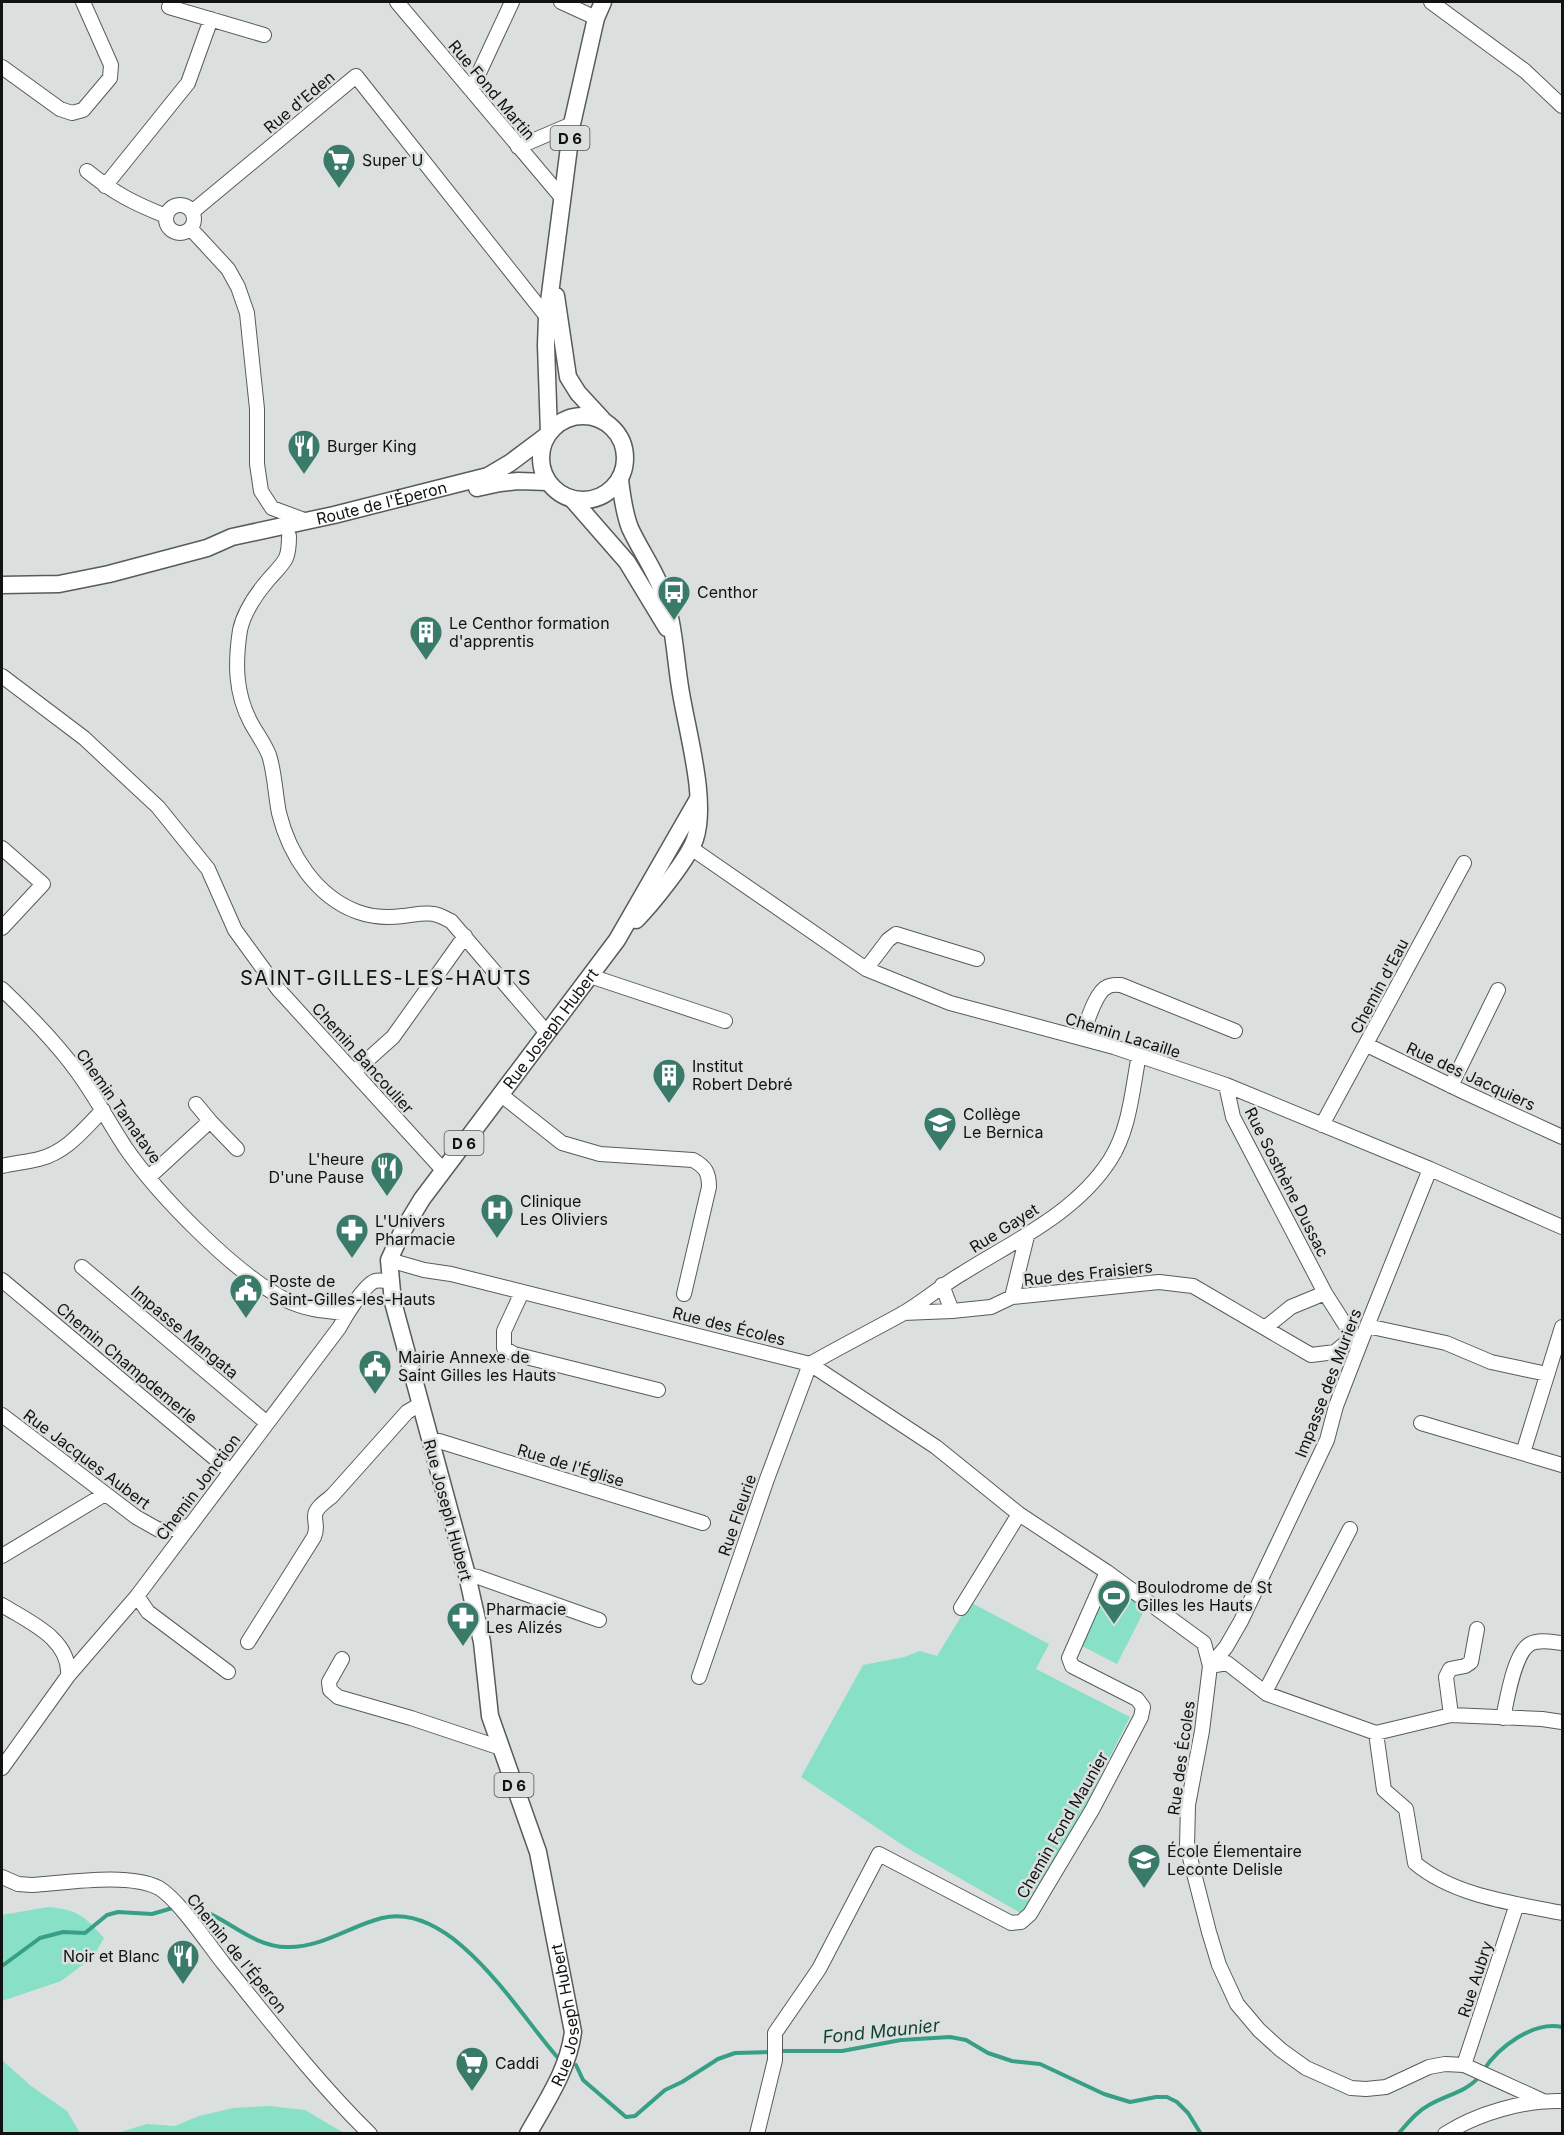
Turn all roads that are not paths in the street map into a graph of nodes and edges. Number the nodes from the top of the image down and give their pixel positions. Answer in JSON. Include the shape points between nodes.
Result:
{"nodes":[{"id":1,"x":83,"y":2,"type":"edge"},
{"id":2,"x":397,"y":2,"type":"edge"},
{"id":3,"x":512,"y":2,"type":"edge"},
{"id":4,"x":561,"y":2,"type":"edge"},
{"id":5,"x":603,"y":2,"type":"edge"},
{"id":6,"x":1431,"y":2,"type":"edge"},
{"id":7,"x":168,"y":6,"type":"dead end"},
{"id":8,"x":596,"y":18,"type":"junction"},
{"id":9,"x":211,"y":19,"type":"junction"},
{"id":10,"x":264,"y":35,"type":"dead end"},
{"id":11,"x":2,"y":67,"type":"edge"},
{"id":12,"x":471,"y":90,"type":"junction"},
{"id":13,"x":1563,"y":106,"type":"edge"},
{"id":14,"x":572,"y":124,"type":"junction"},
{"id":15,"x":518,"y":147,"type":"junction"},
{"id":16,"x":87,"y":171,"type":"dead end"},
{"id":17,"x":105,"y":186,"type":"junction"},
{"id":18,"x":563,"y":199,"type":"junction"},
{"id":19,"x":192,"y":212,"type":"junction"},
{"id":20,"x":166,"y":216,"type":"junction"},
{"id":21,"x":191,"y":229,"type":"junction"},
{"id":22,"x":554,"y":278,"type":"junction"},
{"id":23,"x":547,"y":317,"type":"junction"},
{"id":24,"x":602,"y":420,"type":"junction"},
{"id":25,"x":547,"y":434,"type":"junction"},
{"id":26,"x":620,"y":480,"type":"junction"},
{"id":27,"x":548,"y":482,"type":"junction"},
{"id":28,"x":572,"y":499,"type":"junction"},
{"id":29,"x":334,"y":515,"type":"junction"},
{"id":30,"x":307,"y":521,"type":"junction"},
{"id":31,"x":289,"y":536,"type":"junction"},
{"id":32,"x":207,"y":548,"type":"junction"},
{"id":33,"x":2,"y":585,"type":"edge"},
{"id":34,"x":673,"y":637,"type":"junction"},
{"id":35,"x":2,"y":676,"type":"edge"},
{"id":36,"x":698,"y":799,"type":"junction"},
{"id":37,"x":689,"y":815,"type":"junction"},
{"id":38,"x":2,"y":848,"type":"edge"},
{"id":39,"x":691,"y":848,"type":"junction"},
{"id":40,"x":1464,"y":863,"type":"dead end"},
{"id":41,"x":2,"y":928,"type":"edge"},
{"id":42,"x":465,"y":936,"type":"junction"},
{"id":43,"x":617,"y":940,"type":"junction"},
{"id":44,"x":976,"y":959,"type":"dead end"},
{"id":45,"x":866,"y":969,"type":"junction"},
{"id":46,"x":590,"y":976,"type":"junction"},
{"id":47,"x":2,"y":989,"type":"edge"},
{"id":48,"x":1498,"y":990,"type":"dead end"},
{"id":49,"x":725,"y":1021,"type":"dead end"},
{"id":50,"x":1235,"y":1031,"type":"dead end"},
{"id":51,"x":547,"y":1032,"type":"junction"},
{"id":52,"x":1081,"y":1038,"type":"junction"},
{"id":53,"x":1367,"y":1045,"type":"junction"},
{"id":54,"x":1139,"y":1055,"type":"junction"},
{"id":55,"x":354,"y":1072,"type":"junction"},
{"id":56,"x":1226,"y":1085,"type":"junction"},
{"id":57,"x":1451,"y":1086,"type":"junction"},
{"id":58,"x":500,"y":1094,"type":"junction"},
{"id":59,"x":196,"y":1104,"type":"dead end"},
{"id":60,"x":102,"y":1110,"type":"junction"},
{"id":61,"x":210,"y":1121,"type":"junction"},
{"id":62,"x":1322,"y":1125,"type":"junction"},
{"id":63,"x":1563,"y":1137,"type":"edge"},
{"id":64,"x":237,"y":1149,"type":"dead end"},
{"id":65,"x":2,"y":1166,"type":"edge"},
{"id":66,"x":1430,"y":1169,"type":"junction"},
{"id":67,"x":443,"y":1170,"type":"junction"},
{"id":68,"x":149,"y":1177,"type":"junction"},
{"id":69,"x":1563,"y":1227,"type":"edge"},
{"id":70,"x":1027,"y":1236,"type":"junction"},
{"id":71,"x":389,"y":1260,"type":"junction"},
{"id":72,"x":82,"y":1266,"type":"dead end"},
{"id":73,"x":2,"y":1280,"type":"edge"},
{"id":74,"x":390,"y":1281,"type":"junction"},
{"id":75,"x":942,"y":1285,"type":"junction"},
{"id":76,"x":522,"y":1292,"type":"junction"},
{"id":77,"x":1325,"y":1293,"type":"junction"},
{"id":78,"x":684,"y":1294,"type":"dead end"},
{"id":79,"x":1012,"y":1297,"type":"junction"},
{"id":80,"x":952,"y":1311,"type":"junction"},
{"id":81,"x":348,"y":1313,"type":"junction"},
{"id":82,"x":903,"y":1313,"type":"junction"},
{"id":83,"x":1563,"y":1327,"type":"edge"},
{"id":84,"x":1265,"y":1328,"type":"junction"},
{"id":85,"x":1361,"y":1333,"type":"junction"},
{"id":86,"x":1559,"y":1347,"type":"edge"},
{"id":87,"x":810,"y":1364,"type":"junction"},
{"id":88,"x":1547,"y":1374,"type":"junction"},
{"id":89,"x":658,"y":1390,"type":"dead end"},
{"id":90,"x":419,"y":1405,"type":"junction"},
{"id":91,"x":2,"y":1415,"type":"edge"},
{"id":92,"x":267,"y":1423,"type":"junction"},
{"id":93,"x":1421,"y":1423,"type":"dead end"},
{"id":94,"x":430,"y":1442,"type":"junction"},
{"id":95,"x":1523,"y":1453,"type":"junction"},
{"id":96,"x":1563,"y":1465,"type":"edge"},
{"id":97,"x":230,"y":1471,"type":"junction"},
{"id":98,"x":105,"y":1494,"type":"junction"},
{"id":99,"x":1019,"y":1514,"type":"junction"},
{"id":100,"x":703,"y":1523,"type":"dead end"},
{"id":101,"x":189,"y":1526,"type":"junction"},
{"id":102,"x":1350,"y":1529,"type":"dead end"},
{"id":103,"x":2,"y":1556,"type":"edge"},
{"id":104,"x":1107,"y":1572,"type":"junction"},
{"id":105,"x":467,"y":1575,"type":"junction"},
{"id":106,"x":137,"y":1596,"type":"junction"},
{"id":107,"x":2,"y":1605,"type":"edge"},
{"id":108,"x":962,"y":1608,"type":"dead end"},
{"id":109,"x":599,"y":1620,"type":"dead end"},
{"id":110,"x":1477,"y":1629,"type":"dead end"},
{"id":111,"x":248,"y":1642,"type":"dead end"},
{"id":112,"x":1563,"y":1643,"type":"edge"},
{"id":113,"x":342,"y":1659,"type":"dead end"},
{"id":114,"x":1210,"y":1666,"type":"junction"},
{"id":115,"x":228,"y":1672,"type":"dead end"},
{"id":116,"x":68,"y":1676,"type":"junction"},
{"id":117,"x":699,"y":1677,"type":"dead end"},
{"id":118,"x":1265,"y":1692,"type":"junction"},
{"id":119,"x":1451,"y":1715,"type":"junction"},
{"id":120,"x":1503,"y":1718,"type":"junction"},
{"id":121,"x":1563,"y":1722,"type":"edge"},
{"id":122,"x":1376,"y":1734,"type":"junction"},
{"id":123,"x":501,"y":1748,"type":"junction"},
{"id":124,"x":2,"y":1768,"type":"edge"},
{"id":125,"x":2,"y":1877,"type":"edge"},
{"id":126,"x":1517,"y":1904,"type":"junction"},
{"id":127,"x":1563,"y":1913,"type":"edge"},
{"id":128,"x":1475,"y":2070,"type":"junction"},
{"id":129,"x":1541,"y":2100,"type":"junction"},
{"id":130,"x":1563,"y":2101,"type":"edge"},
{"id":131,"x":370,"y":2133,"type":"edge"},
{"id":132,"x":528,"y":2133,"type":"edge"},
{"id":133,"x":757,"y":2133,"type":"edge"},
{"id":134,"x":1445,"y":2133,"type":"edge"}],
"edges":[{"from":1,"to":11,"type":"street","via":[[111,65],[110,78],[83,110],[72,113],[60,109]]},
{"from":2,"to":12,"type":"street","name":"Rue Fond Martin"},
{"from":3,"to":12,"type":"street"},
{"from":4,"to":8,"type":"street"},
{"from":5,"to":8,"type":"main road","number":"D 6"},
{"from":6,"to":13,"type":"street","via":[[1525,71]]},
{"from":7,"to":9,"type":"street"},
{"from":8,"to":14,"type":"main road","number":"D 6"},
{"from":9,"to":10,"type":"street"},
{"from":9,"to":17,"type":"street","via":[[188,83]]},
{"from":12,"to":15,"type":"street","name":"Rue Fond Martin"},
{"from":14,"to":15,"type":"street"},
{"from":14,"to":18,"type":"main road","number":"D 6"},
{"from":15,"to":18,"type":"street","name":"Rue Fond Martin"},
{"from":16,"to":17,"type":"street"},
{"from":17,"to":20,"type":"street"},
{"from":18,"to":22,"type":"main road","number":"D 6"},
{"from":19,"to":20,"type":"street","via":[[180,205],[171,208]]},
{"from":19,"to":21,"type":"street"},
{"from":19,"to":23,"type":"street","name":"Rue d'Eden","via":[[356,76]]},
{"from":20,"to":21,"type":"street","via":[[167,226],[173,232]]},
{"from":21,"to":30,"type":"street","via":[[228,269],[246,313],[261,491],[272,508]]},
{"from":22,"to":23,"type":"main road","number":"D 6"},
{"from":22,"to":24,"type":"main road","number":"D 6","via":[[568,377]]},
{"from":23,"to":25,"type":"main road","number":"D 6"},
{"from":24,"to":25,"type":"main road","via":[[573,416]]},
{"from":24,"to":26,"type":"main road","via":[[616,431],[624,446]]},
{"from":25,"to":27,"type":"main road","via":[[540,459]]},
{"from":25,"to":29,"type":"main road","name":"Route de l'Éperon","via":[[488,476]]},
{"from":26,"to":28,"type":"main road","via":[[599,497]]},
{"from":26,"to":34,"type":"main road","name":"Rue Joseph Hubert","number":"D 6","via":[[626,515],[660,584]]},
{"from":27,"to":28,"type":"main road"},
{"from":27,"to":31,"type":"main road","name":"Route de l'Éperon","via":[[500,483]]},
{"from":28,"to":34,"type":"main road","name":"Rue Joseph Hubert","number":"D 6","via":[[627,562]]},
{"from":29,"to":30,"type":"main road","name":"Route de l'Éperon"},
{"from":29,"to":31,"type":"main road","via":[[292,530]]},
{"from":30,"to":32,"type":"main road","name":"Route de l'Éperon","via":[[232,537]]},
{"from":31,"to":32,"type":"main road","name":"Route de l'Éperon"},
{"from":31,"to":42,"type":"street","via":[[285,560],[261,587],[241,625],[236,670],[244,706],[274,772],[283,828],[293,852],[318,885],[345,906],[377,916],[436,914],[451,921]]},
{"from":32,"to":33,"type":"main road","name":"Route de l'Éperon","via":[[59,584]]},
{"from":34,"to":36,"type":"main road","name":"Rue Joseph Hubert","number":"D 6"},
{"from":35,"to":55,"type":"street","name":"Chemin Bancoulier","via":[[84,738],[158,807],[208,869],[235,930],[278,989]]},
{"from":36,"to":37,"type":"main road","name":"Rue Joseph Hubert","number":"D 6"},
{"from":36,"to":39,"type":"main road","name":"Rue Joseph Hubert","number":"D 6","via":[[698,828]]},
{"from":37,"to":39,"type":"main road"},
{"from":37,"to":43,"type":"main road","name":"Rue Joseph Hubert","number":"D 6"},
{"from":38,"to":41,"type":"street","via":[[43,884]]},
{"from":39,"to":43,"type":"main road","name":"Rue Joseph Hubert","number":"D 6","via":[[647,909]]},
{"from":39,"to":45,"type":"street","name":"Chemin Lacaille"},
{"from":40,"to":53,"type":"street","name":"Chemin d'Eau"},
{"from":42,"to":51,"type":"street"},
{"from":42,"to":55,"type":"street","via":[[393,1037]]},
{"from":43,"to":46,"type":"main road","name":"Rue Joseph Hubert","number":"D 6"},
{"from":44,"to":45,"type":"street","via":[[896,934]]},
{"from":45,"to":52,"type":"street","name":"Chemin Lacaille","via":[[950,1003]]},
{"from":46,"to":49,"type":"street"},
{"from":46,"to":51,"type":"main road","name":"Rue Joseph Hubert","number":"D 6"},
{"from":47,"to":60,"type":"street","name":"Chemin Tamatave","via":[[76,1069]]},
{"from":48,"to":57,"type":"street"},
{"from":50,"to":52,"type":"street","via":[[1113,985],[1099,993]]},
{"from":51,"to":58,"type":"main road","name":"Rue Joseph Hubert","number":"D 6"},
{"from":52,"to":54,"type":"street","name":"Chemin Lacaille"},
{"from":53,"to":57,"type":"street","name":"Rue des Jacquiers"},
{"from":53,"to":62,"type":"street","name":"Chemin d'Eau"},
{"from":54,"to":56,"type":"street","name":"Chemin Lacaille"},
{"from":54,"to":70,"type":"street","name":"Rue Gayet","via":[[1126,1125],[1109,1161],[1075,1200]]},
{"from":55,"to":67,"type":"street","name":"Chemin Bancoulier"},
{"from":56,"to":62,"type":"street","name":"Chemin Lacaille"},
{"from":56,"to":77,"type":"street","name":"Rue Sosthène Dussac","via":[[1233,1117]]},
{"from":57,"to":63,"type":"street","name":"Rue des Jacquiers"},
{"from":58,"to":67,"type":"main road","name":"Rue Joseph Hubert","number":"D 6"},
{"from":58,"to":78,"type":"street","via":[[562,1143],[600,1154],[693,1160],[702,1165],[709,1174],[709,1187]]},
{"from":59,"to":61,"type":"street"},
{"from":60,"to":65,"type":"street","via":[[71,1143],[56,1152],[41,1159]]},
{"from":60,"to":68,"type":"street","name":"Chemin Tamatave"},
{"from":61,"to":64,"type":"street"},
{"from":61,"to":68,"type":"street"},
{"from":62,"to":66,"type":"street","name":"Chemin Lacaille"},
{"from":66,"to":69,"type":"street","name":"Chemin Lacaille"},
{"from":66,"to":85,"type":"street","name":"Impasse des Muriers"},
{"from":67,"to":71,"type":"main road","name":"Rue Joseph Hubert","number":"D 6","via":[[402,1232]]},
{"from":68,"to":81,"type":"street","name":"Chemin Tamatave","via":[[190,1222],[254,1278],[285,1299],[310,1309]]},
{"from":70,"to":75,"type":"street","name":"Rue Gayet"},
{"from":70,"to":79,"type":"street"},
{"from":71,"to":74,"type":"main road","name":"Rue Joseph Hubert","number":"D 6"},
{"from":71,"to":76,"type":"street","name":"Rue des Écoles"},
{"from":72,"to":92,"type":"street","name":"Impasse Mangata"},
{"from":73,"to":97,"type":"street","name":"Chemin Champdemerle"},
{"from":74,"to":81,"type":"street","via":[[370,1284]]},
{"from":74,"to":90,"type":"main road","name":"Rue Joseph Hubert","number":"D 6"},
{"from":75,"to":80,"type":"street"},
{"from":75,"to":82,"type":"street","name":"Rue Gayet"},
{"from":76,"to":87,"type":"street","name":"Rue des Écoles"},
{"from":76,"to":89,"type":"street","via":[[504,1331],[504,1348],[514,1354]]},
{"from":77,"to":84,"type":"street","via":[[1291,1306]]},
{"from":77,"to":85,"type":"street","name":"Rue Sosthène Dussac"},
{"from":79,"to":80,"type":"street","name":"Rue des Fraisiers","via":[[991,1307]]},
{"from":79,"to":84,"type":"street","name":"Rue des Fraisiers","via":[[1159,1282],[1193,1286]]},
{"from":80,"to":82,"type":"street","name":"Rue des Fraisiers"},
{"from":81,"to":92,"type":"street","name":"Chemin Jonction"},
{"from":82,"to":87,"type":"street","name":"Rue Gayet"},
{"from":83,"to":86,"type":"street"},
{"from":84,"to":85,"type":"street","name":"Rue des Fraisiers","via":[[1311,1355],[1335,1352]]},
{"from":85,"to":88,"type":"street","via":[[1446,1343],[1491,1362]]},
{"from":85,"to":114,"type":"street","name":"Impasse des Muriers","via":[[1327,1440],[1240,1622]]},
{"from":86,"to":88,"type":"street"},
{"from":87,"to":99,"type":"street","name":"Rue des Écoles","via":[[936,1447]]},
{"from":87,"to":117,"type":"street","name":"Rue Fleurie"},
{"from":88,"to":95,"type":"street"},
{"from":90,"to":94,"type":"main road","name":"Rue Joseph Hubert","number":"D 6"},
{"from":90,"to":111,"type":"street","via":[[407,1412],[318,1508],[314,1537]]},
{"from":91,"to":98,"type":"street","name":"Rue Jacques Aubert"},
{"from":92,"to":97,"type":"street","name":"Chemin Jonction"},
{"from":93,"to":95,"type":"street"},
{"from":94,"to":100,"type":"street","name":"Rue de l'Église","via":[[439,1441]]},
{"from":94,"to":105,"type":"main road","name":"Rue Joseph Hubert","number":"D 6"},
{"from":95,"to":96,"type":"street"},
{"from":97,"to":101,"type":"street","name":"Chemin Jonction"},
{"from":98,"to":101,"type":"street","name":"Rue Jacques Aubert","via":[[159,1530]]},
{"from":98,"to":103,"type":"street"},
{"from":99,"to":104,"type":"street","name":"Rue des Écoles"},
{"from":99,"to":108,"type":"street"},
{"from":101,"to":106,"type":"street","name":"Chemin Jonction"},
{"from":102,"to":118,"type":"street"},
{"from":104,"to":114,"type":"street","name":"Rue des Écoles","via":[[1204,1643]]},
{"from":104,"to":133,"type":"street","name":"Chemin Fond Maunier","via":[[1069,1658],[1072,1666],[1137,1699],[1143,1707],[1141,1717],[1030,1914],[1021,1922],[1011,1923],[879,1854],[819,1969],[775,2033],[775,2060]]},
{"from":105,"to":109,"type":"street"},
{"from":105,"to":123,"type":"main road","name":"Rue Joseph Hubert","number":"D 6","via":[[482,1642],[490,1716]]},
{"from":106,"to":115,"type":"street","via":[[148,1612]]},
{"from":106,"to":116,"type":"street","name":"Chemin Jonction"},
{"from":107,"to":116,"type":"street","via":[[49,1634],[66,1656]]},
{"from":110,"to":119,"type":"street","via":[[1471,1662],[1450,1669],[1446,1677]]},
{"from":112,"to":120,"type":"street","via":[[1532,1643],[1524,1649]]},
{"from":113,"to":123,"type":"street","via":[[329,1682],[330,1690],[338,1697]]},
{"from":114,"to":118,"type":"street","via":[[1227,1663]]},
{"from":114,"to":128,"type":"street","name":"Rue des Écoles","via":[[1188,1805],[1187,1845],[1219,1965],[1237,2004],[1281,2050],[1306,2068],[1351,2088],[1386,2087],[1429,2067],[1445,2064]]},
{"from":116,"to":124,"type":"street","name":"Chemin Jonction"},
{"from":118,"to":122,"type":"street"},
{"from":119,"to":120,"type":"street"},
{"from":119,"to":122,"type":"street"},
{"from":120,"to":121,"type":"street"},
{"from":122,"to":126,"type":"street","via":[[1384,1790],[1406,1809],[1415,1863],[1462,1889]]},
{"from":123,"to":132,"type":"main road","name":"Rue Joseph Hubert","number":"D 6","via":[[538,1852],[573,2032],[566,2064]]},
{"from":125,"to":131,"type":"street","name":"Chemin de l'Éperon","via":[[32,1885],[139,1881],[159,1888],[177,1904],[342,2106]]},
{"from":126,"to":127,"type":"street"},
{"from":126,"to":128,"type":"street","name":"Rue Aubry"},
{"from":128,"to":129,"type":"street","name":"Rue des Écoles"},
{"from":129,"to":130,"type":"street"},
{"from":129,"to":134,"type":"street","via":[[1469,2121]]}]}
